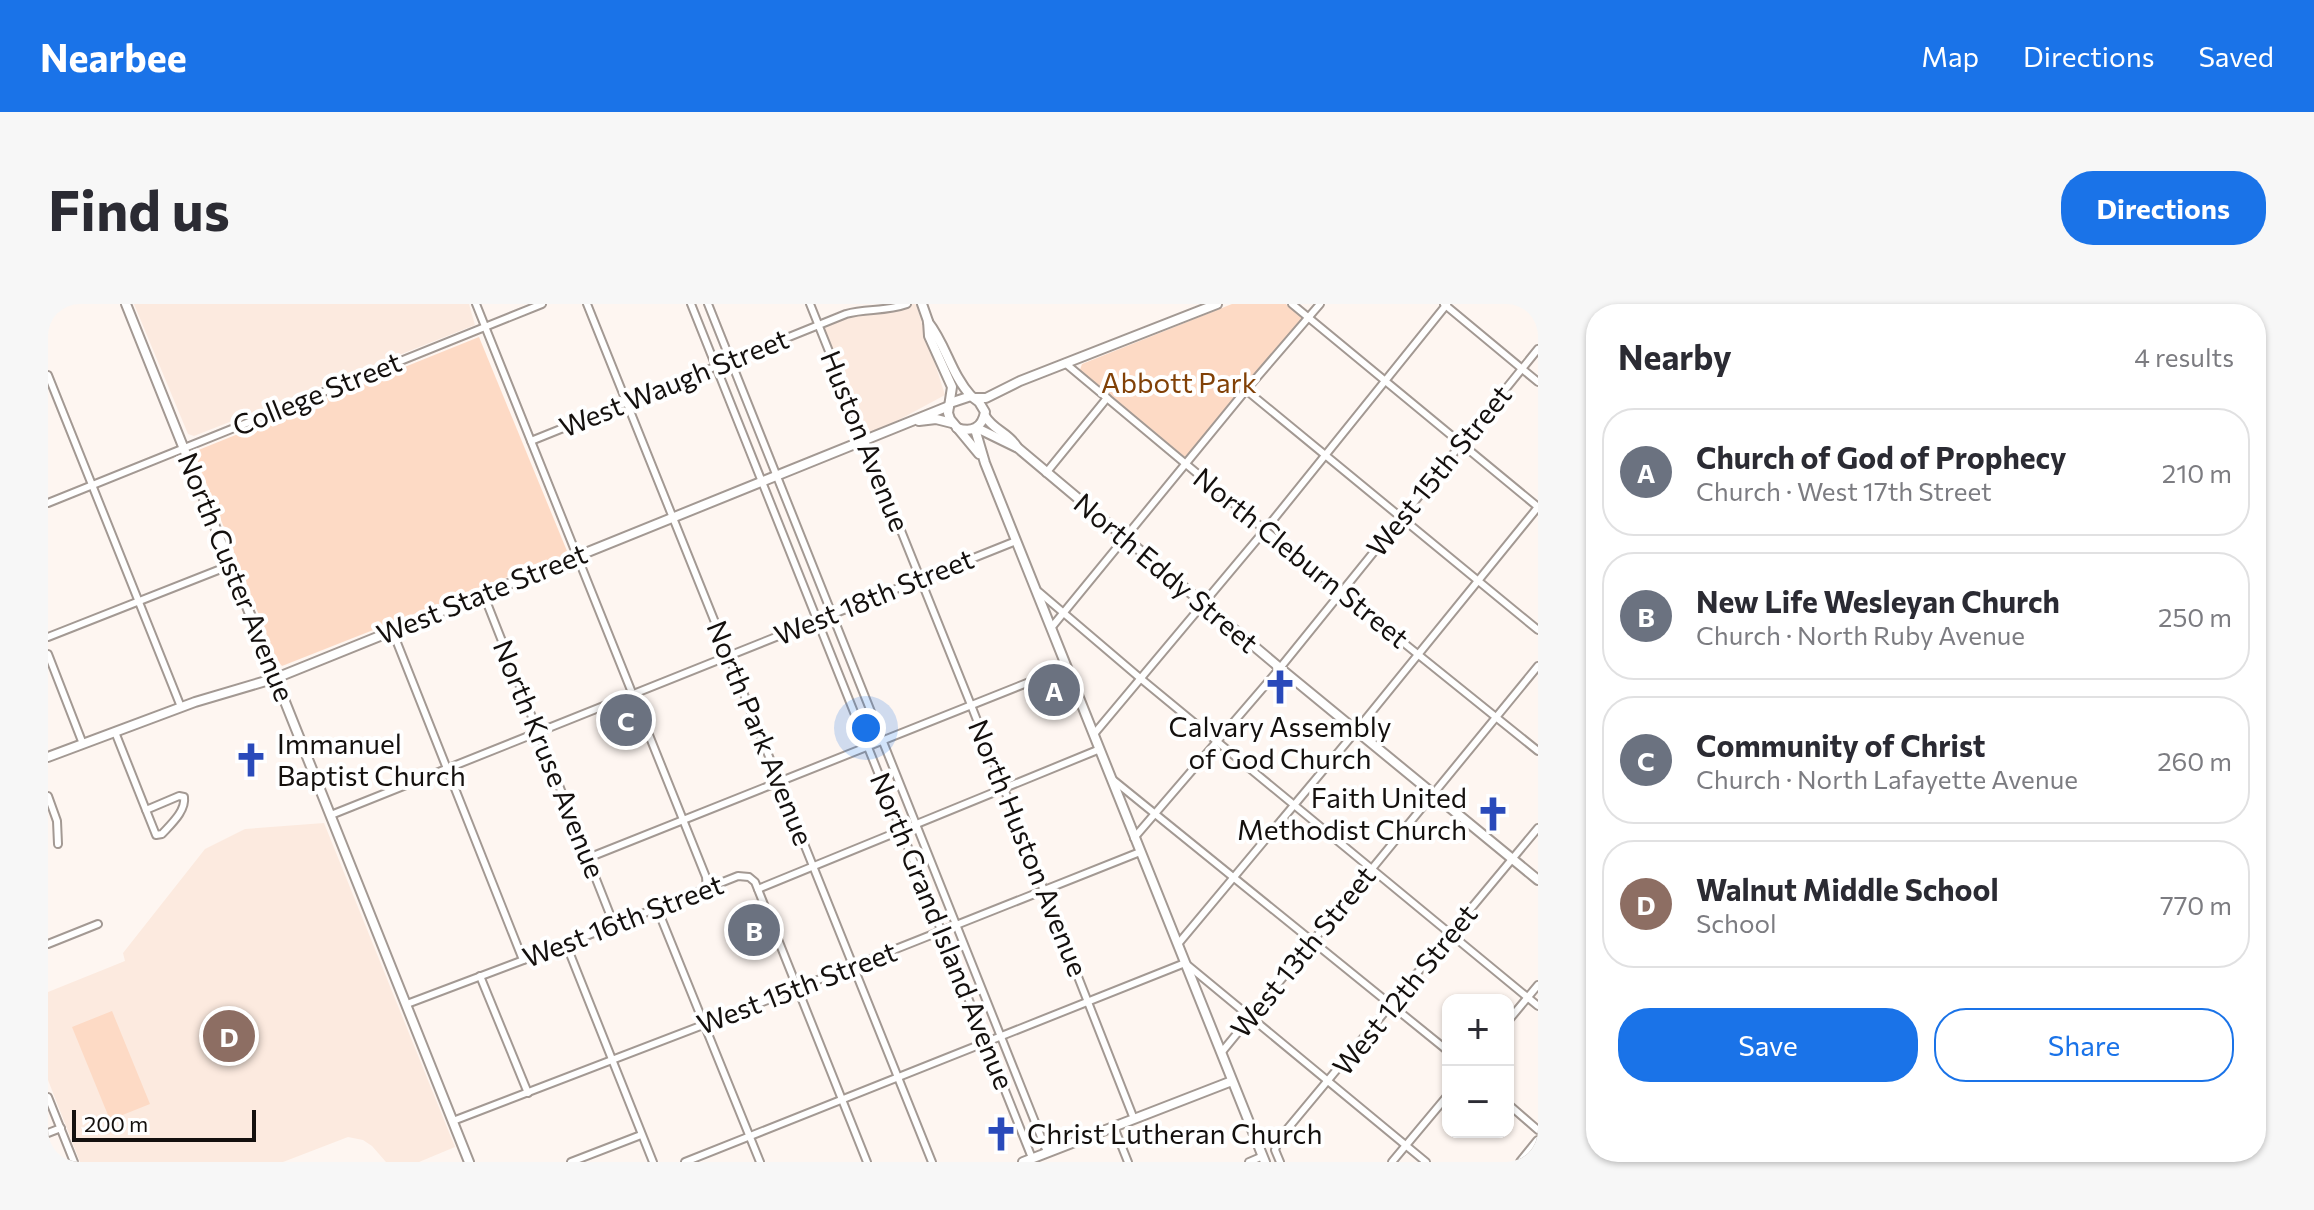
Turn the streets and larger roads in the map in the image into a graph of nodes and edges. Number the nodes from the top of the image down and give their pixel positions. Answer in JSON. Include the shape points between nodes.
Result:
{"nodes":[{"id":1,"x":126,"y":304,"type":"edge"},
{"id":2,"x":476,"y":304,"type":"edge"},
{"id":3,"x":542,"y":304,"type":"edge"},
{"id":4,"x":587,"y":304,"type":"edge"},
{"id":5,"x":691,"y":304,"type":"edge"},
{"id":6,"x":708,"y":304,"type":"edge"},
{"id":7,"x":810,"y":304,"type":"edge"},
{"id":8,"x":907,"y":304,"type":"edge"},
{"id":9,"x":922,"y":304,"type":"edge"},
{"id":10,"x":1217,"y":304,"type":"edge"},
{"id":11,"x":1292,"y":304,"type":"edge"},
{"id":12,"x":1320,"y":304,"type":"edge"},
{"id":13,"x":1446,"y":305,"type":"edge"},
{"id":14,"x":1308,"y":317,"type":"junction"},
{"id":15,"x":928,"y":321,"type":"junction"},
{"id":16,"x":818,"y":325,"type":"junction"},
{"id":17,"x":485,"y":327,"type":"junction"},
{"id":18,"x":1538,"y":349,"type":"edge"},
{"id":19,"x":731,"y":360,"type":"junction"},
{"id":20,"x":1065,"y":363,"type":"junction"},
{"id":21,"x":716,"y":366,"type":"junction"},
{"id":22,"x":1521,"y":368,"type":"junction"},
{"id":23,"x":48,"y":375,"type":"edge"},
{"id":24,"x":1385,"y":381,"type":"junction"},
{"id":25,"x":1538,"y":382,"type":"edge"},
{"id":26,"x":1246,"y":390,"type":"junction"},
{"id":27,"x":998,"y":393,"type":"junction"},
{"id":28,"x":973,"y":397,"type":"junction"},
{"id":29,"x":1107,"y":398,"type":"junction"},
{"id":30,"x":627,"y":402,"type":"junction"},
{"id":31,"x":950,"y":405,"type":"junction"},
{"id":32,"x":985,"y":414,"type":"junction"},
{"id":33,"x":914,"y":421,"type":"junction"},
{"id":34,"x":954,"y":426,"type":"junction"},
{"id":35,"x":976,"y":428,"type":"junction"},
{"id":36,"x":865,"y":440,"type":"junction"},
{"id":37,"x":531,"y":441,"type":"junction"},
{"id":38,"x":1461,"y":444,"type":"junction"},
{"id":39,"x":184,"y":448,"type":"junction"},
{"id":40,"x":1018,"y":448,"type":"junction"},
{"id":41,"x":1326,"y":456,"type":"junction"},
{"id":42,"x":985,"y":463,"type":"junction"},
{"id":43,"x":1186,"y":464,"type":"junction"},
{"id":44,"x":1046,"y":473,"type":"junction"},
{"id":45,"x":777,"y":475,"type":"junction"},
{"id":46,"x":762,"y":481,"type":"junction"},
{"id":47,"x":92,"y":486,"type":"junction"},
{"id":48,"x":48,"y":503,"type":"edge"},
{"id":49,"x":1538,"y":507,"type":"edge"},
{"id":50,"x":674,"y":516,"type":"junction"},
{"id":51,"x":1401,"y":518,"type":"junction"},
{"id":52,"x":1265,"y":530,"type":"junction"},
{"id":53,"x":1125,"y":539,"type":"junction"},
{"id":54,"x":1016,"y":541,"type":"junction"},
{"id":55,"x":576,"y":556,"type":"junction"},
{"id":56,"x":231,"y":565,"type":"junction"},
{"id":57,"x":920,"y":578,"type":"junction"},
{"id":58,"x":1478,"y":581,"type":"junction"},
{"id":59,"x":1035,"y":589,"type":"junction"},
{"id":60,"x":1341,"y":592,"type":"junction"},
{"id":61,"x":483,"y":593,"type":"junction"},
{"id":62,"x":139,"y":602,"type":"junction"},
{"id":63,"x":1203,"y":604,"type":"junction"},
{"id":64,"x":1064,"y":613,"type":"junction"},
{"id":65,"x":832,"y":614,"type":"junction"},
{"id":66,"x":818,"y":619,"type":"junction"},
{"id":67,"x":1051,"y":628,"type":"junction"},
{"id":68,"x":392,"y":630,"type":"junction"},
{"id":69,"x":1538,"y":630,"type":"edge"},
{"id":70,"x":48,"y":637,"type":"edge"},
{"id":71,"x":1419,"y":653,"type":"junction"},
{"id":72,"x":48,"y":654,"type":"edge"},
{"id":73,"x":729,"y":655,"type":"junction"},
{"id":74,"x":1538,"y":666,"type":"edge"},
{"id":75,"x":1067,"y":667,"type":"junction"},
{"id":76,"x":1280,"y":668,"type":"junction"},
{"id":77,"x":276,"y":678,"type":"junction"},
{"id":78,"x":1140,"y":678,"type":"junction"},
{"id":79,"x":633,"y":694,"type":"junction"},
{"id":80,"x":971,"y":705,"type":"junction"},
{"id":81,"x":181,"y":707,"type":"junction"},
{"id":82,"x":1497,"y":716,"type":"junction"},
{"id":83,"x":539,"y":731,"type":"junction"},
{"id":84,"x":1356,"y":731,"type":"junction"},
{"id":85,"x":115,"y":732,"type":"junction"},
{"id":86,"x":1094,"y":734,"type":"junction"},
{"id":87,"x":882,"y":740,"type":"junction"},
{"id":88,"x":1218,"y":741,"type":"junction"},
{"id":89,"x":83,"y":744,"type":"junction"},
{"id":90,"x":869,"y":746,"type":"junction"},
{"id":91,"x":1100,"y":749,"type":"junction"},
{"id":92,"x":1538,"y":751,"type":"edge"},
{"id":93,"x":48,"y":757,"type":"edge"},
{"id":94,"x":447,"y":768,"type":"junction"},
{"id":95,"x":1111,"y":779,"type":"junction"},
{"id":96,"x":780,"y":781,"type":"junction"},
{"id":97,"x":1004,"y":789,"type":"junction"},
{"id":98,"x":1433,"y":794,"type":"junction"},
{"id":99,"x":48,"y":796,"type":"edge"},
{"id":100,"x":1295,"y":804,"type":"junction"},
{"id":101,"x":146,"y":810,"type":"junction"},
{"id":102,"x":1155,"y":814,"type":"junction"},
{"id":103,"x":331,"y":815,"type":"junction"},
{"id":104,"x":683,"y":820,"type":"junction"},
{"id":105,"x":916,"y":825,"type":"junction"},
{"id":106,"x":1538,"y":828,"type":"edge"},
{"id":107,"x":903,"y":830,"type":"junction"},
{"id":108,"x":1134,"y":838,"type":"junction"},
{"id":109,"x":58,"y":844,"type":"dead end"},
{"id":110,"x":1140,"y":852,"type":"junction"},
{"id":111,"x":588,"y":858,"type":"junction"},
{"id":112,"x":1512,"y":859,"type":"junction"},
{"id":113,"x":814,"y":866,"type":"junction"},
{"id":114,"x":1372,"y":868,"type":"junction"},
{"id":115,"x":1233,"y":878,"type":"junction"},
{"id":116,"x":1538,"y":880,"type":"edge"},
{"id":117,"x":707,"y":889,"type":"junction"},
{"id":118,"x":758,"y":889,"type":"junction"},
{"id":119,"x":1045,"y":890,"type":"junction"},
{"id":120,"x":657,"y":908,"type":"junction"},
{"id":121,"x":98,"y":924,"type":"dead end"},
{"id":122,"x":957,"y":925,"type":"junction"},
{"id":123,"x":612,"y":926,"type":"junction"},
{"id":124,"x":943,"y":931,"type":"junction"},
{"id":125,"x":1451,"y":933,"type":"junction"},
{"id":126,"x":1311,"y":942,"type":"junction"},
{"id":127,"x":48,"y":944,"type":"edge"},
{"id":128,"x":566,"y":944,"type":"junction"},
{"id":129,"x":1178,"y":944,"type":"junction"},
{"id":130,"x":523,"y":960,"type":"junction"},
{"id":131,"x":1185,"y":963,"type":"junction"},
{"id":132,"x":854,"y":966,"type":"junction"},
{"id":133,"x":480,"y":976,"type":"junction"},
{"id":134,"x":1538,"y":985,"type":"edge"},
{"id":135,"x":798,"y":988,"type":"junction"},
{"id":136,"x":1528,"y":997,"type":"junction"},
{"id":137,"x":1088,"y":1001,"type":"junction"},
{"id":138,"x":407,"y":1004,"type":"junction"},
{"id":139,"x":1391,"y":1006,"type":"junction"},
{"id":140,"x":1538,"y":1006,"type":"edge"},
{"id":141,"x":1514,"y":1014,"type":"edge"},
{"id":142,"x":1250,"y":1017,"type":"junction"},
{"id":143,"x":705,"y":1024,"type":"junction"},
{"id":144,"x":1001,"y":1036,"type":"junction"},
{"id":145,"x":987,"y":1042,"type":"junction"},
{"id":146,"x":1442,"y":1046,"type":"edge"},
{"id":147,"x":1221,"y":1053,"type":"junction"},
{"id":148,"x":612,"y":1060,"type":"junction"},
{"id":149,"x":899,"y":1078,"type":"junction"},
{"id":150,"x":1232,"y":1081,"type":"junction"},
{"id":151,"x":1329,"y":1081,"type":"junction"},
{"id":152,"x":528,"y":1093,"type":"junction"},
{"id":153,"x":48,"y":1097,"type":"edge"},
{"id":154,"x":842,"y":1100,"type":"junction"},
{"id":155,"x":1442,"y":1102,"type":"edge"},
{"id":156,"x":1514,"y":1109,"type":"edge"},
{"id":157,"x":1134,"y":1119,"type":"junction"},
{"id":158,"x":453,"y":1121,"type":"junction"},
{"id":159,"x":1114,"y":1127,"type":"junction"},
{"id":160,"x":61,"y":1128,"type":"junction"},
{"id":161,"x":1538,"y":1130,"type":"edge"},
{"id":162,"x":48,"y":1133,"type":"edge"},
{"id":163,"x":641,"y":1135,"type":"junction"},
{"id":164,"x":750,"y":1137,"type":"junction"},
{"id":165,"x":1538,"y":1141,"type":"edge"},
{"id":166,"x":1406,"y":1145,"type":"junction"},
{"id":167,"x":1047,"y":1152,"type":"junction"},
{"id":168,"x":1032,"y":1158,"type":"junction"},
{"id":169,"x":1264,"y":1159,"type":"edge"},
{"id":170,"x":74,"y":1162,"type":"edge"},
{"id":171,"x":469,"y":1162,"type":"edge"},
{"id":172,"x":571,"y":1162,"type":"edge"},
{"id":173,"x":653,"y":1162,"type":"edge"},
{"id":174,"x":685,"y":1162,"type":"edge"},
{"id":175,"x":760,"y":1162,"type":"edge"},
{"id":176,"x":867,"y":1162,"type":"edge"},
{"id":177,"x":932,"y":1162,"type":"edge"},
{"id":178,"x":1023,"y":1162,"type":"edge"},
{"id":179,"x":1128,"y":1162,"type":"edge"},
{"id":180,"x":1249,"y":1162,"type":"edge"},
{"id":181,"x":1280,"y":1162,"type":"edge"},
{"id":182,"x":1392,"y":1162,"type":"edge"},
{"id":183,"x":1426,"y":1162,"type":"edge"},
{"id":184,"x":1521,"y":1162,"type":"edge"}],
"edges":[{"from":1,"to":39,"type":"street","name":"North Custer Avenue"},
{"from":2,"to":17,"type":"street"},
{"from":3,"to":17,"type":"street","name":"College Street"},
{"from":4,"to":30,"type":"street","name":"North Park Avenue"},
{"from":5,"to":21,"type":"street","name":"North Grand Island Avenue"},
{"from":6,"to":19,"type":"street","name":"North Grand Island Avenue"},
{"from":7,"to":16,"type":"street","name":"Huston Avenue"},
{"from":8,"to":16,"type":"street","name":"West Waugh Street","via":[[852,312]]},
{"from":9,"to":15,"type":"street"},
{"from":10,"to":20,"type":"street"},
{"from":11,"to":14,"type":"street"},
{"from":12,"to":14,"type":"street"},
{"from":13,"to":22,"type":"street"},
{"from":13,"to":24,"type":"street"},
{"from":14,"to":24,"type":"street"},
{"from":14,"to":26,"type":"street"},
{"from":15,"to":28,"type":"street","via":[[957,379]]},
{"from":15,"to":31,"type":"street","via":[[929,336],[952,387]]},
{"from":16,"to":19,"type":"street","name":"West Waugh Street"},
{"from":16,"to":36,"type":"street","name":"Huston Avenue"},
{"from":17,"to":37,"type":"street"},
{"from":17,"to":39,"type":"street","name":"College Street"},
{"from":18,"to":22,"type":"street","name":"West 15th Street"},
{"from":19,"to":21,"type":"street","name":"West Waugh Street"},
{"from":19,"to":45,"type":"street","name":"North Grand Island Avenue"},
{"from":20,"to":27,"type":"street"},
{"from":20,"to":29,"type":"street","name":"North Cleburn Street"},
{"from":21,"to":30,"type":"street","name":"West Waugh Street"},
{"from":21,"to":46,"type":"street","name":"North Grand Island Avenue"},
{"from":22,"to":25,"type":"street"},
{"from":22,"to":38,"type":"street","name":"West 15th Street"},
{"from":23,"to":47,"type":"street"},
{"from":24,"to":38,"type":"street"},
{"from":24,"to":41,"type":"street"},
{"from":26,"to":41,"type":"street"},
{"from":26,"to":43,"type":"street"},
{"from":27,"to":28,"type":"street"},
{"from":27,"to":32,"type":"street"},
{"from":28,"to":31,"type":"street"},
{"from":28,"to":32,"type":"street"},
{"from":29,"to":43,"type":"street","name":"North Cleburn Street"},
{"from":29,"to":44,"type":"street"},
{"from":30,"to":37,"type":"street","name":"West Waugh Street"},
{"from":30,"to":50,"type":"street","name":"North Park Avenue"},
{"from":31,"to":33,"type":"street","name":"West State Street"},
{"from":31,"to":34,"type":"street"},
{"from":32,"to":35,"type":"street"},
{"from":32,"to":40,"type":"street","name":"North Eddy Street"},
{"from":33,"to":34,"type":"street","name":"West State Street","via":[[936,419]]},
{"from":33,"to":36,"type":"street","name":"West State Street"},
{"from":34,"to":35,"type":"street"},
{"from":34,"to":42,"type":"street"},
{"from":35,"to":40,"type":"street","name":"North Eddy Street"},
{"from":35,"to":42,"type":"street"},
{"from":36,"to":45,"type":"street","name":"West State Street"},
{"from":36,"to":57,"type":"street","name":"Huston Avenue"},
{"from":37,"to":55,"type":"street"},
{"from":38,"to":49,"type":"street"},
{"from":38,"to":51,"type":"street","name":"West 15th Street"},
{"from":39,"to":47,"type":"street","name":"College Street"},
{"from":39,"to":56,"type":"street","name":"North Custer Avenue"},
{"from":40,"to":44,"type":"street","name":"North Eddy Street"},
{"from":41,"to":51,"type":"street"},
{"from":41,"to":52,"type":"street"},
{"from":42,"to":54,"type":"street"},
{"from":43,"to":52,"type":"street","name":"North Cleburn Street"},
{"from":43,"to":53,"type":"street"},
{"from":44,"to":53,"type":"street","name":"North Eddy Street"},
{"from":45,"to":46,"type":"street","name":"West State Street"},
{"from":45,"to":65,"type":"street","name":"North Grand Island Avenue"},
{"from":46,"to":50,"type":"street","name":"West State Street"},
{"from":46,"to":66,"type":"street","name":"North Grand Island Avenue"},
{"from":47,"to":48,"type":"street","name":"College Street"},
{"from":47,"to":62,"type":"street"},
{"from":49,"to":58,"type":"street"},
{"from":50,"to":55,"type":"street","name":"West State Street"},
{"from":50,"to":73,"type":"street","name":"North Park Avenue"},
{"from":51,"to":58,"type":"street"},
{"from":51,"to":60,"type":"street","name":"West 15th Street"},
{"from":52,"to":60,"type":"street","name":"North Cleburn Street"},
{"from":52,"to":63,"type":"street"},
{"from":53,"to":63,"type":"street","name":"North Eddy Street"},
{"from":53,"to":64,"type":"street"},
{"from":54,"to":57,"type":"street","name":"West 18th Street"},
{"from":54,"to":59,"type":"street"},
{"from":55,"to":61,"type":"street","name":"West State Street"},
{"from":55,"to":79,"type":"street"},
{"from":56,"to":62,"type":"street"},
{"from":56,"to":77,"type":"street","name":"North Custer Avenue"},
{"from":57,"to":65,"type":"street","name":"West 18th Street"},
{"from":57,"to":80,"type":"street","name":"North Huston Avenue"},
{"from":58,"to":69,"type":"street"},
{"from":58,"to":71,"type":"street"},
{"from":59,"to":64,"type":"street"},
{"from":59,"to":67,"type":"street"},
{"from":60,"to":71,"type":"street","name":"North Cleburn Street"},
{"from":60,"to":76,"type":"street","name":"West 15th Street"},
{"from":61,"to":68,"type":"street","name":"West State Street"},
{"from":61,"to":83,"type":"street","name":"North Kruse Avenue"},
{"from":62,"to":70,"type":"street"},
{"from":62,"to":81,"type":"street"},
{"from":63,"to":76,"type":"street","name":"North Eddy Street"},
{"from":63,"to":78,"type":"street"},
{"from":64,"to":67,"type":"street"},
{"from":64,"to":78,"type":"street"},
{"from":65,"to":66,"type":"street","name":"West 18th Street"},
{"from":65,"to":87,"type":"street","name":"North Grand Island Avenue"},
{"from":66,"to":73,"type":"street","name":"West 18th Street"},
{"from":66,"to":90,"type":"street","name":"North Grand Island Avenue"},
{"from":67,"to":75,"type":"street"},
{"from":68,"to":77,"type":"street","name":"West State Street"},
{"from":68,"to":94,"type":"street"},
{"from":71,"to":82,"type":"street","name":"North Cleburn Street"},
{"from":71,"to":84,"type":"street"},
{"from":72,"to":89,"type":"street"},
{"from":73,"to":79,"type":"street","name":"West 18th Street"},
{"from":73,"to":96,"type":"street","name":"North Park Avenue"},
{"from":74,"to":82,"type":"street","name":"West 13th Street"},
{"from":75,"to":80,"type":"street"},
{"from":75,"to":86,"type":"street"},
{"from":76,"to":84,"type":"street","name":"North Eddy Street"},
{"from":76,"to":88,"type":"street","name":"West 15th Street"},
{"from":77,"to":81,"type":"street","name":"West State Street"},
{"from":77,"to":103,"type":"street","name":"North Custer Avenue"},
{"from":78,"to":86,"type":"street"},
{"from":78,"to":88,"type":"street"},
{"from":79,"to":83,"type":"street","name":"West 18th Street"},
{"from":79,"to":104,"type":"street"},
{"from":80,"to":87,"type":"street"},
{"from":80,"to":97,"type":"street","name":"North Huston Avenue"},
{"from":81,"to":85,"type":"street","name":"West State Street"},
{"from":82,"to":92,"type":"street","name":"North Cleburn Street"},
{"from":82,"to":98,"type":"street","name":"West 13th Street"},
{"from":83,"to":94,"type":"street","name":"West 18th Street"},
{"from":83,"to":111,"type":"street","name":"North Kruse Avenue"},
{"from":84,"to":98,"type":"street","name":"North Eddy Street"},
{"from":84,"to":100,"type":"street"},
{"from":85,"to":89,"type":"street","name":"West State Street"},
{"from":85,"to":101,"type":"street"},
{"from":86,"to":91,"type":"street"},
{"from":87,"to":90,"type":"street"},
{"from":87,"to":105,"type":"street","name":"North Grand Island Avenue"},
{"from":88,"to":100,"type":"street"},
{"from":88,"to":102,"type":"street","name":"West 15th Street"},
{"from":89,"to":93,"type":"street","name":"West State Street"},
{"from":90,"to":96,"type":"street"},
{"from":90,"to":107,"type":"street","name":"North Grand Island Avenue"},
{"from":91,"to":95,"type":"street"},
{"from":91,"to":97,"type":"street","name":"West 16th Street"},
{"from":94,"to":103,"type":"street","name":"West 18th Street"},
{"from":94,"to":130,"type":"street"},
{"from":95,"to":102,"type":"street"},
{"from":95,"to":108,"type":"street"},
{"from":96,"to":104,"type":"street"},
{"from":96,"to":113,"type":"street","name":"North Park Avenue"},
{"from":97,"to":105,"type":"street","name":"West 16th Street"},
{"from":97,"to":119,"type":"street","name":"North Huston Avenue"},
{"from":98,"to":112,"type":"street","name":"North Eddy Street"},
{"from":98,"to":114,"type":"street","name":"West 13th Street"},
{"from":99,"to":109,"type":"street"},
{"from":100,"to":114,"type":"street"},
{"from":100,"to":115,"type":"street"},
{"from":101,"to":101,"type":"street","via":[[156,835],[162,834],[186,802],[179,796]]},
{"from":102,"to":108,"type":"street","name":"West 15th Street"},
{"from":102,"to":115,"type":"street"},
{"from":103,"to":138,"type":"street","name":"North Custer Avenue"},
{"from":104,"to":111,"type":"street"},
{"from":104,"to":117,"type":"street"},
{"from":105,"to":107,"type":"street","name":"West 16th Street"},
{"from":105,"to":122,"type":"street","name":"North Grand Island Avenue"},
{"from":106,"to":112,"type":"street","name":"West 12th Street"},
{"from":107,"to":113,"type":"street","name":"West 16th Street"},
{"from":107,"to":124,"type":"street","name":"North Grand Island Avenue"},
{"from":108,"to":110,"type":"street"},
{"from":110,"to":119,"type":"street","name":"West 15th Street"},
{"from":110,"to":129,"type":"street"},
{"from":111,"to":123,"type":"street","name":"North Kruse Avenue"},
{"from":112,"to":116,"type":"street","name":"North Eddy Street"},
{"from":112,"to":125,"type":"street","name":"West 12th Street"},
{"from":113,"to":118,"type":"street","name":"West 16th Street"},
{"from":113,"to":132,"type":"street","name":"North Park Avenue"},
{"from":114,"to":125,"type":"street"},
{"from":114,"to":126,"type":"street","name":"West 13th Street"},
{"from":115,"to":126,"type":"street"},
{"from":115,"to":129,"type":"street"},
{"from":117,"to":118,"type":"street","name":"West 16th Street","via":[[738,876],[749,877]]},
{"from":117,"to":120,"type":"street","name":"West 16th Street"},
{"from":118,"to":135,"type":"street"},
{"from":119,"to":122,"type":"street","name":"West 15th Street"},
{"from":119,"to":137,"type":"street","name":"North Huston Avenue"},
{"from":120,"to":123,"type":"street","name":"West 16th Street"},
{"from":120,"to":143,"type":"street"},
{"from":121,"to":127,"type":"street"},
{"from":122,"to":124,"type":"street","name":"West 15th Street"},
{"from":122,"to":144,"type":"street","name":"North Grand Island Avenue"},
{"from":123,"to":128,"type":"street","name":"West 16th Street"},
{"from":124,"to":132,"type":"street","name":"West 15th Street"},
{"from":124,"to":145,"type":"street","name":"North Grand Island Avenue"},
{"from":125,"to":136,"type":"street"},
{"from":125,"to":139,"type":"street","name":"West 12th Street"},
{"from":126,"to":139,"type":"street"},
{"from":126,"to":142,"type":"street","name":"West 13th Street"},
{"from":128,"to":130,"type":"street","name":"West 16th Street"},
{"from":128,"to":148,"type":"street"},
{"from":129,"to":131,"type":"street"},
{"from":130,"to":133,"type":"street","name":"West 16th Street"},
{"from":131,"to":137,"type":"street"},
{"from":131,"to":142,"type":"street"},
{"from":131,"to":147,"type":"street"},
{"from":132,"to":135,"type":"street","name":"West 15th Street"},
{"from":132,"to":149,"type":"street","name":"North Park Avenue"},
{"from":133,"to":138,"type":"street","name":"West 16th Street"},
{"from":133,"to":152,"type":"street"},
{"from":134,"to":136,"type":"street"},
{"from":135,"to":143,"type":"street","name":"West 15th Street"},
{"from":135,"to":154,"type":"street"},
{"from":136,"to":140,"type":"street"},
{"from":136,"to":141,"type":"street"},
{"from":137,"to":144,"type":"street"},
{"from":137,"to":157,"type":"street","name":"North Huston Avenue"},
{"from":138,"to":158,"type":"street","name":"North Custer Avenue"},
{"from":139,"to":146,"type":"street"},
{"from":139,"to":151,"type":"street","name":"West 12th Street"},
{"from":142,"to":147,"type":"street","name":"West 13th Street"},
{"from":142,"to":151,"type":"street"},
{"from":143,"to":148,"type":"street","name":"West 15th Street"},
{"from":143,"to":164,"type":"street"},
{"from":144,"to":145,"type":"street"},
{"from":144,"to":167,"type":"street","name":"North Grand Island Avenue"},
{"from":145,"to":149,"type":"street"},
{"from":145,"to":168,"type":"street","name":"North Grand Island Avenue"},
{"from":147,"to":150,"type":"street"},
{"from":148,"to":152,"type":"street","name":"West 15th Street"},
{"from":148,"to":163,"type":"street"},
{"from":149,"to":154,"type":"street"},
{"from":149,"to":177,"type":"street","name":"North Park Avenue"},
{"from":150,"to":157,"type":"street","name":"West 13th Street"},
{"from":150,"to":169,"type":"street"},
{"from":151,"to":166,"type":"street"},
{"from":151,"to":181,"type":"street","name":"West 12th Street","via":[[1279,1139]]},
{"from":152,"to":158,"type":"street","name":"West 15th Street"},
{"from":153,"to":160,"type":"street"},
{"from":154,"to":164,"type":"street"},
{"from":154,"to":176,"type":"street"},
{"from":155,"to":166,"type":"street"},
{"from":156,"to":161,"type":"street"},
{"from":157,"to":159,"type":"street","name":"West 13th Street"},
{"from":158,"to":171,"type":"street","name":"North Custer Avenue"},
{"from":159,"to":167,"type":"street","name":"West 13th Street"},
{"from":159,"to":179,"type":"street"},
{"from":160,"to":162,"type":"street"},
{"from":160,"to":170,"type":"street"},
{"from":163,"to":172,"type":"street"},
{"from":163,"to":173,"type":"street"},
{"from":164,"to":174,"type":"street"},
{"from":164,"to":175,"type":"street"},
{"from":165,"to":184,"type":"street"},
{"from":166,"to":182,"type":"street"},
{"from":166,"to":183,"type":"street"},
{"from":167,"to":168,"type":"street","name":"West 13th Street"},
{"from":168,"to":178,"type":"street","name":"West 13th Street"},
{"from":169,"to":180,"type":"street"}]}
